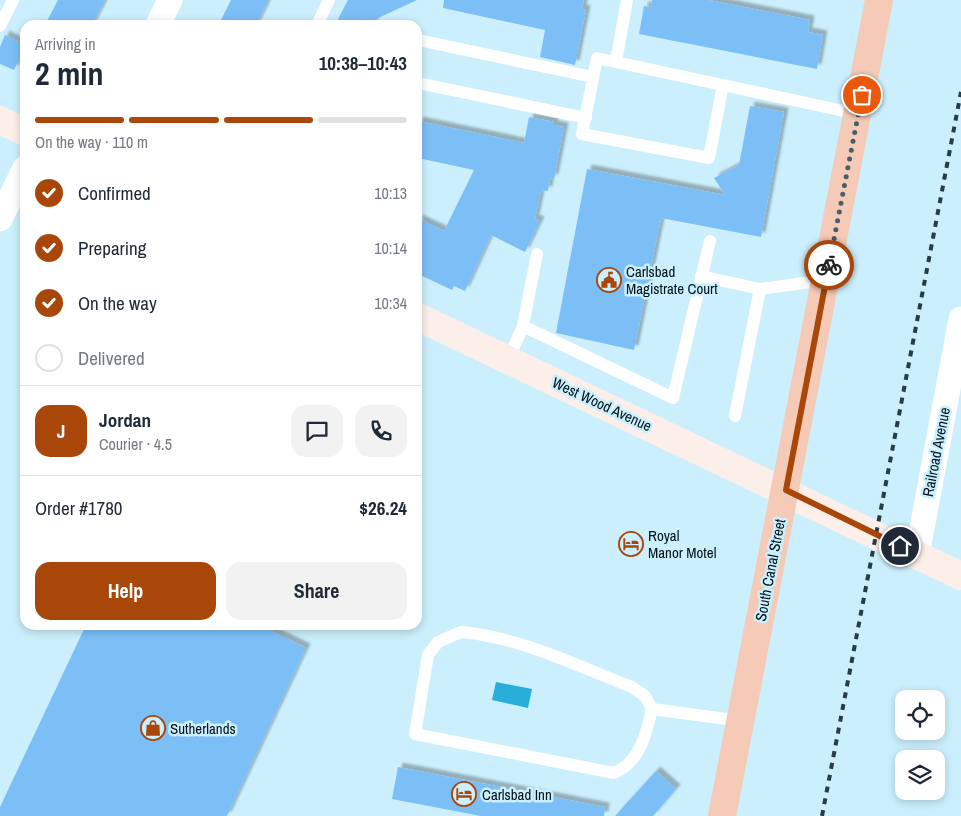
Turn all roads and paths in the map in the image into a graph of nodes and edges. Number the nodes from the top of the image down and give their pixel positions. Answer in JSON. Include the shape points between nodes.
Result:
{"nodes":[{"id":1,"x":13,"y":0,"type":"edge"},
{"id":2,"x":170,"y":0,"type":"edge"},
{"id":3,"x":330,"y":0,"type":"edge"},
{"id":4,"x":627,"y":0,"type":"edge"},
{"id":5,"x":879,"y":0,"type":"edge"},
{"id":6,"x":160,"y":20,"type":"edge"},
{"id":7,"x":320,"y":20,"type":"edge"},
{"id":8,"x":0,"y":26,"type":"edge"},
{"id":9,"x":422,"y":41,"type":"edge"},
{"id":10,"x":616,"y":62,"type":"junction"},
{"id":11,"x":594,"y":77,"type":"junction"},
{"id":12,"x":422,"y":84,"type":"edge"},
{"id":13,"x":723,"y":85,"type":"junction"},
{"id":14,"x":858,"y":114,"type":"junction"},
{"id":15,"x":586,"y":118,"type":"junction"},
{"id":16,"x":0,"y":120,"type":"edge"},
{"id":17,"x":20,"y":130,"type":"edge"},
{"id":18,"x":20,"y":178,"type":"edge"},
{"id":19,"x":0,"y":219,"type":"edge"},
{"id":20,"x":710,"y":241,"type":"dead end"},
{"id":21,"x":537,"y":254,"type":"dead end"},
{"id":22,"x":701,"y":276,"type":"junction"},
{"id":23,"x":826,"y":280,"type":"junction"},
{"id":24,"x":760,"y":289,"type":"junction"},
{"id":25,"x":422,"y":319,"type":"edge"},
{"id":26,"x":961,"y":319,"type":"edge"},
{"id":27,"x":523,"y":326,"type":"junction"},
{"id":28,"x":508,"y":360,"type":"junction"},
{"id":29,"x":735,"y":416,"type":"dead end"},
{"id":30,"x":786,"y":490,"type":"junction"},
{"id":31,"x":917,"y":555,"type":"junction"},
{"id":32,"x":961,"y":576,"type":"edge"},
{"id":33,"x":652,"y":709,"type":"junction"},
{"id":34,"x":741,"y":721,"type":"junction"},
{"id":35,"x":722,"y":816,"type":"edge"}],
"edges":[{"from":1,"to":8,"type":"lane"},
{"from":2,"to":6,"type":"street"},
{"from":3,"to":7,"type":"lane"},
{"from":4,"to":10,"type":"lane"},
{"from":5,"to":14,"type":"highway","name":"South Canal Street"},
{"from":9,"to":11,"type":"lane"},
{"from":10,"to":11,"type":"lane","via":[[597,58]]},
{"from":10,"to":13,"type":"lane"},
{"from":11,"to":15,"type":"lane"},
{"from":12,"to":15,"type":"lane"},
{"from":13,"to":14,"type":"lane"},
{"from":13,"to":15,"type":"lane","via":[[709,158],[582,134]]},
{"from":14,"to":23,"type":"highway","name":"South Canal Street"},
{"from":16,"to":17,"type":"street"},
{"from":18,"to":19,"type":"street"},
{"from":20,"to":22,"type":"lane"},
{"from":21,"to":27,"type":"lane"},
{"from":22,"to":24,"type":"lane"},
{"from":22,"to":27,"type":"lane","via":[[673,398]]},
{"from":23,"to":24,"type":"lane"},
{"from":23,"to":30,"type":"highway","name":"South Canal Street"},
{"from":24,"to":29,"type":"lane"},
{"from":25,"to":28,"type":"street","name":"West Wood Avenue"},
{"from":26,"to":31,"type":"street","name":"Railroad Avenue"},
{"from":27,"to":28,"type":"lane"},
{"from":28,"to":30,"type":"street","name":"West Wood Avenue"},
{"from":30,"to":31,"type":"street","name":"West Wood Avenue"},
{"from":30,"to":34,"type":"highway","name":"South Canal Street"},
{"from":31,"to":32,"type":"street","name":"West Wood Avenue"},
{"from":33,"to":33,"type":"lane","via":[[641,746],[627,767],[614,773],[415,734],[428,655],[438,642],[460,632],[514,642],[632,687],[645,696]]},
{"from":33,"to":34,"type":"lane"},
{"from":34,"to":35,"type":"highway","name":"South Canal Street"}]}
